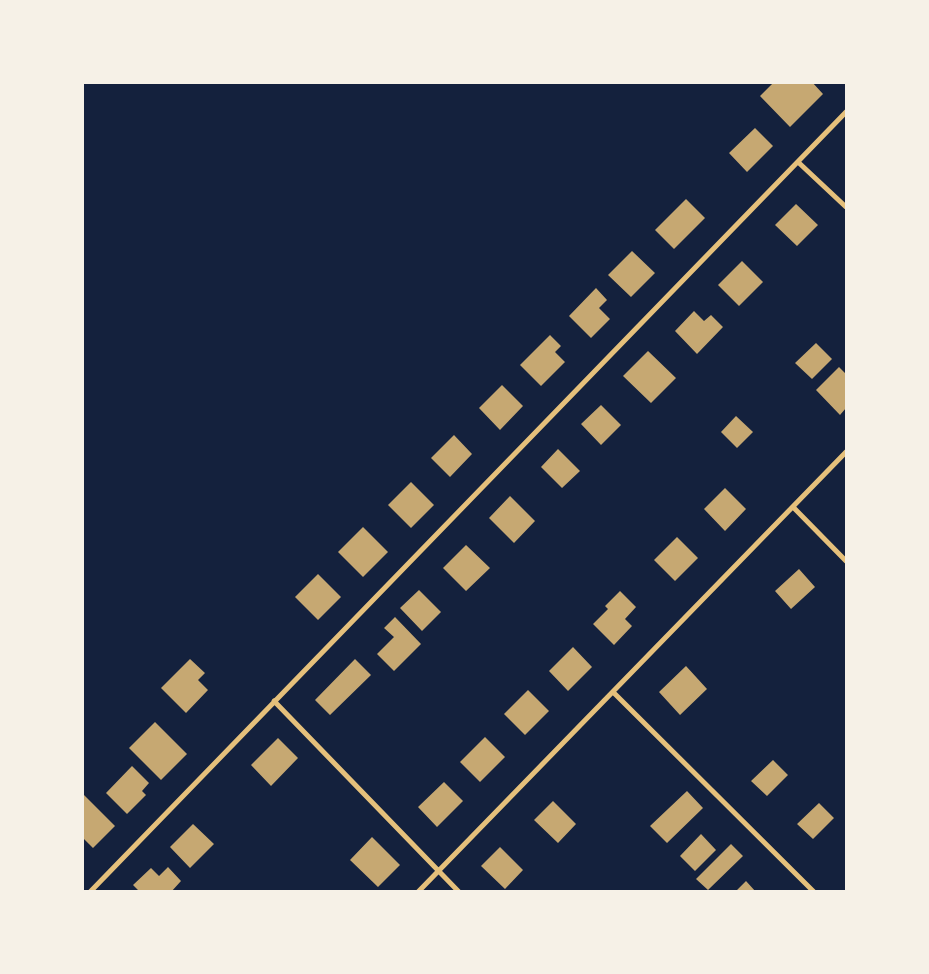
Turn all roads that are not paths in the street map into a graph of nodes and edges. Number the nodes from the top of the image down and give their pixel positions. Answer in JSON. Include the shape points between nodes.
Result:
{"nodes":[{"id":1,"x":846,"y":112,"type":"edge"},
{"id":2,"x":798,"y":162,"type":"junction"},
{"id":3,"x":846,"y":207,"type":"edge"},
{"id":4,"x":846,"y":452,"type":"edge"},
{"id":5,"x":793,"y":507,"type":"junction"},
{"id":6,"x":846,"y":561,"type":"edge"},
{"id":7,"x":613,"y":692,"type":"junction"},
{"id":8,"x":274,"y":701,"type":"junction"},
{"id":9,"x":439,"y":870,"type":"junction"},
{"id":10,"x":90,"y":892,"type":"edge"},
{"id":11,"x":418,"y":892,"type":"edge"},
{"id":12,"x":459,"y":892,"type":"edge"},
{"id":13,"x":814,"y":892,"type":"edge"}],
"edges":[{"from":1,"to":2,"type":"street"},
{"from":2,"to":3,"type":"street"},
{"from":2,"to":8,"type":"street"},
{"from":4,"to":5,"type":"street"},
{"from":5,"to":6,"type":"street"},
{"from":5,"to":7,"type":"street"},
{"from":7,"to":9,"type":"street"},
{"from":7,"to":13,"type":"street"},
{"from":8,"to":9,"type":"street"},
{"from":8,"to":10,"type":"street"},
{"from":9,"to":11,"type":"street"},
{"from":9,"to":12,"type":"street"}]}
